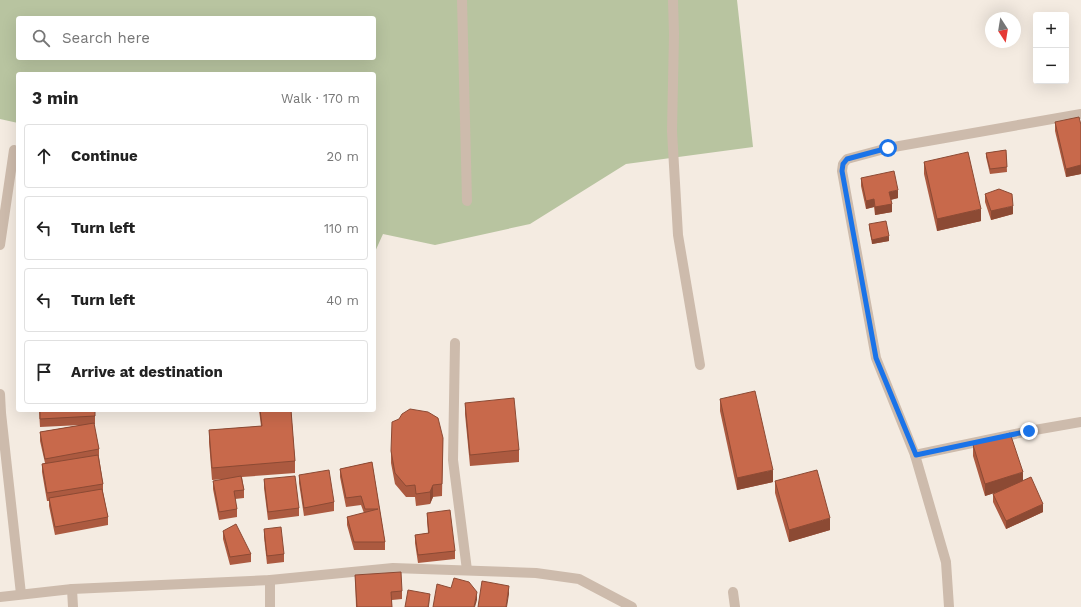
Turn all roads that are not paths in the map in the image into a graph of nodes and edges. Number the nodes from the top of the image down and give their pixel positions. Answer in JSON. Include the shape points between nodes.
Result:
{"nodes":[{"id":1,"x":462,"y":0,"type":"edge"},
{"id":2,"x":673,"y":0,"type":"edge"},
{"id":3,"x":1081,"y":114,"type":"edge"},
{"id":4,"x":14,"y":150,"type":"dead end"},
{"id":5,"x":466,"y":201,"type":"dead end"},
{"id":6,"x":0,"y":245,"type":"edge"},
{"id":7,"x":455,"y":342,"type":"dead end"},
{"id":8,"x":700,"y":365,"type":"dead end"},
{"id":9,"x":0,"y":394,"type":"edge"},
{"id":10,"x":1081,"y":422,"type":"edge"},
{"id":11,"x":916,"y":455,"type":"junction"},
{"id":12,"x":467,"y":570,"type":"junction"},
{"id":13,"x":270,"y":580,"type":"junction"},
{"id":14,"x":72,"y":590,"type":"junction"},
{"id":15,"x":733,"y":592,"type":"dead end"},
{"id":16,"x":21,"y":594,"type":"junction"},
{"id":17,"x":0,"y":597,"type":"edge"},
{"id":18,"x":73,"y":607,"type":"edge"},
{"id":19,"x":270,"y":607,"type":"edge"},
{"id":20,"x":632,"y":607,"type":"edge"},
{"id":21,"x":736,"y":607,"type":"edge"},
{"id":22,"x":949,"y":607,"type":"edge"}],
"edges":[{"from":1,"to":5,"type":"street"},
{"from":2,"to":8,"type":"street","via":[[672,131],[678,236]]},
{"from":3,"to":11,"type":"street","via":[[888,148],[847,159],[843,164],[842,171],[876,358]]},
{"from":4,"to":6,"type":"street"},
{"from":7,"to":12,"type":"street","via":[[453,460]]},
{"from":9,"to":16,"type":"street"},
{"from":10,"to":11,"type":"street"},
{"from":11,"to":22,"type":"street","via":[[946,562]]},
{"from":12,"to":13,"type":"street","via":[[393,568]]},
{"from":12,"to":20,"type":"street","via":[[536,573],[579,579]]},
{"from":13,"to":14,"type":"street"},
{"from":13,"to":19,"type":"street"},
{"from":14,"to":16,"type":"street"},
{"from":14,"to":18,"type":"street"},
{"from":15,"to":21,"type":"street"},
{"from":16,"to":17,"type":"street"}]}
